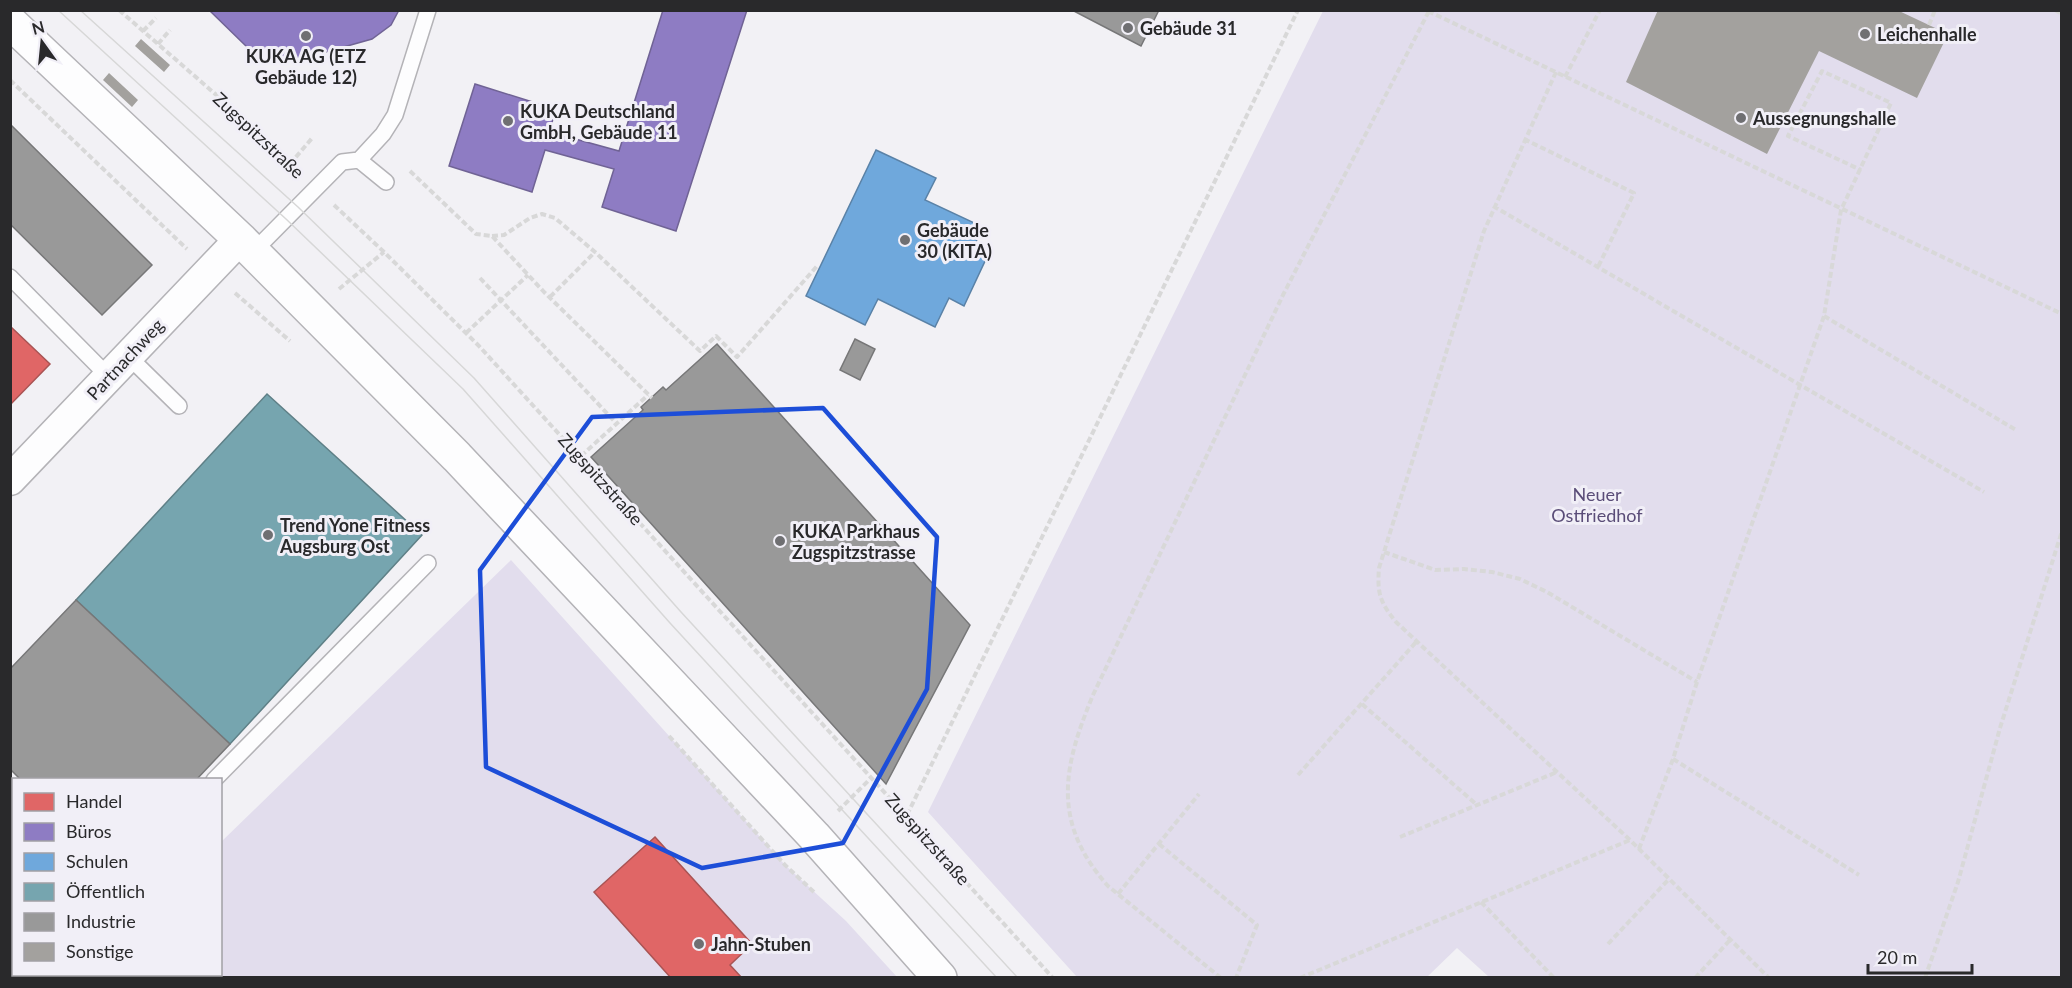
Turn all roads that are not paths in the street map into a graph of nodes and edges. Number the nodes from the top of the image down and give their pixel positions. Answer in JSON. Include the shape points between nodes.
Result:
{"nodes":[{"id":1,"x":428,"y":10,"type":"edge"},
{"id":2,"x":10,"y":22,"type":"edge"},
{"id":3,"x":359,"y":160,"type":"junction"},
{"id":4,"x":386,"y":182,"type":"dead end"},
{"id":5,"x":246,"y":245,"type":"junction"},
{"id":6,"x":10,"y":278,"type":"edge"},
{"id":7,"x":118,"y":366,"type":"junction"},
{"id":8,"x":179,"y":406,"type":"dead end"},
{"id":9,"x":10,"y":480,"type":"edge"},
{"id":10,"x":428,"y":563,"type":"dead end"},
{"id":11,"x":216,"y":778,"type":"edge"},
{"id":12,"x":940,"y":978,"type":"edge"}],
"edges":[{"from":1,"to":3,"type":"lane","via":[[395,115]]},
{"from":2,"to":5,"type":"street"},
{"from":3,"to":4,"type":"lane"},
{"from":3,"to":5,"type":"lane","via":[[342,162]]},
{"from":5,"to":7,"type":"street","name":"Partnachweg","via":[[209,270]]},
{"from":5,"to":12,"type":"street","via":[[489,492],[814,836]]},
{"from":6,"to":7,"type":"lane"},
{"from":7,"to":8,"type":"lane"},
{"from":7,"to":9,"type":"street","name":"Partnachweg"},
{"from":10,"to":11,"type":"lane"}]}
